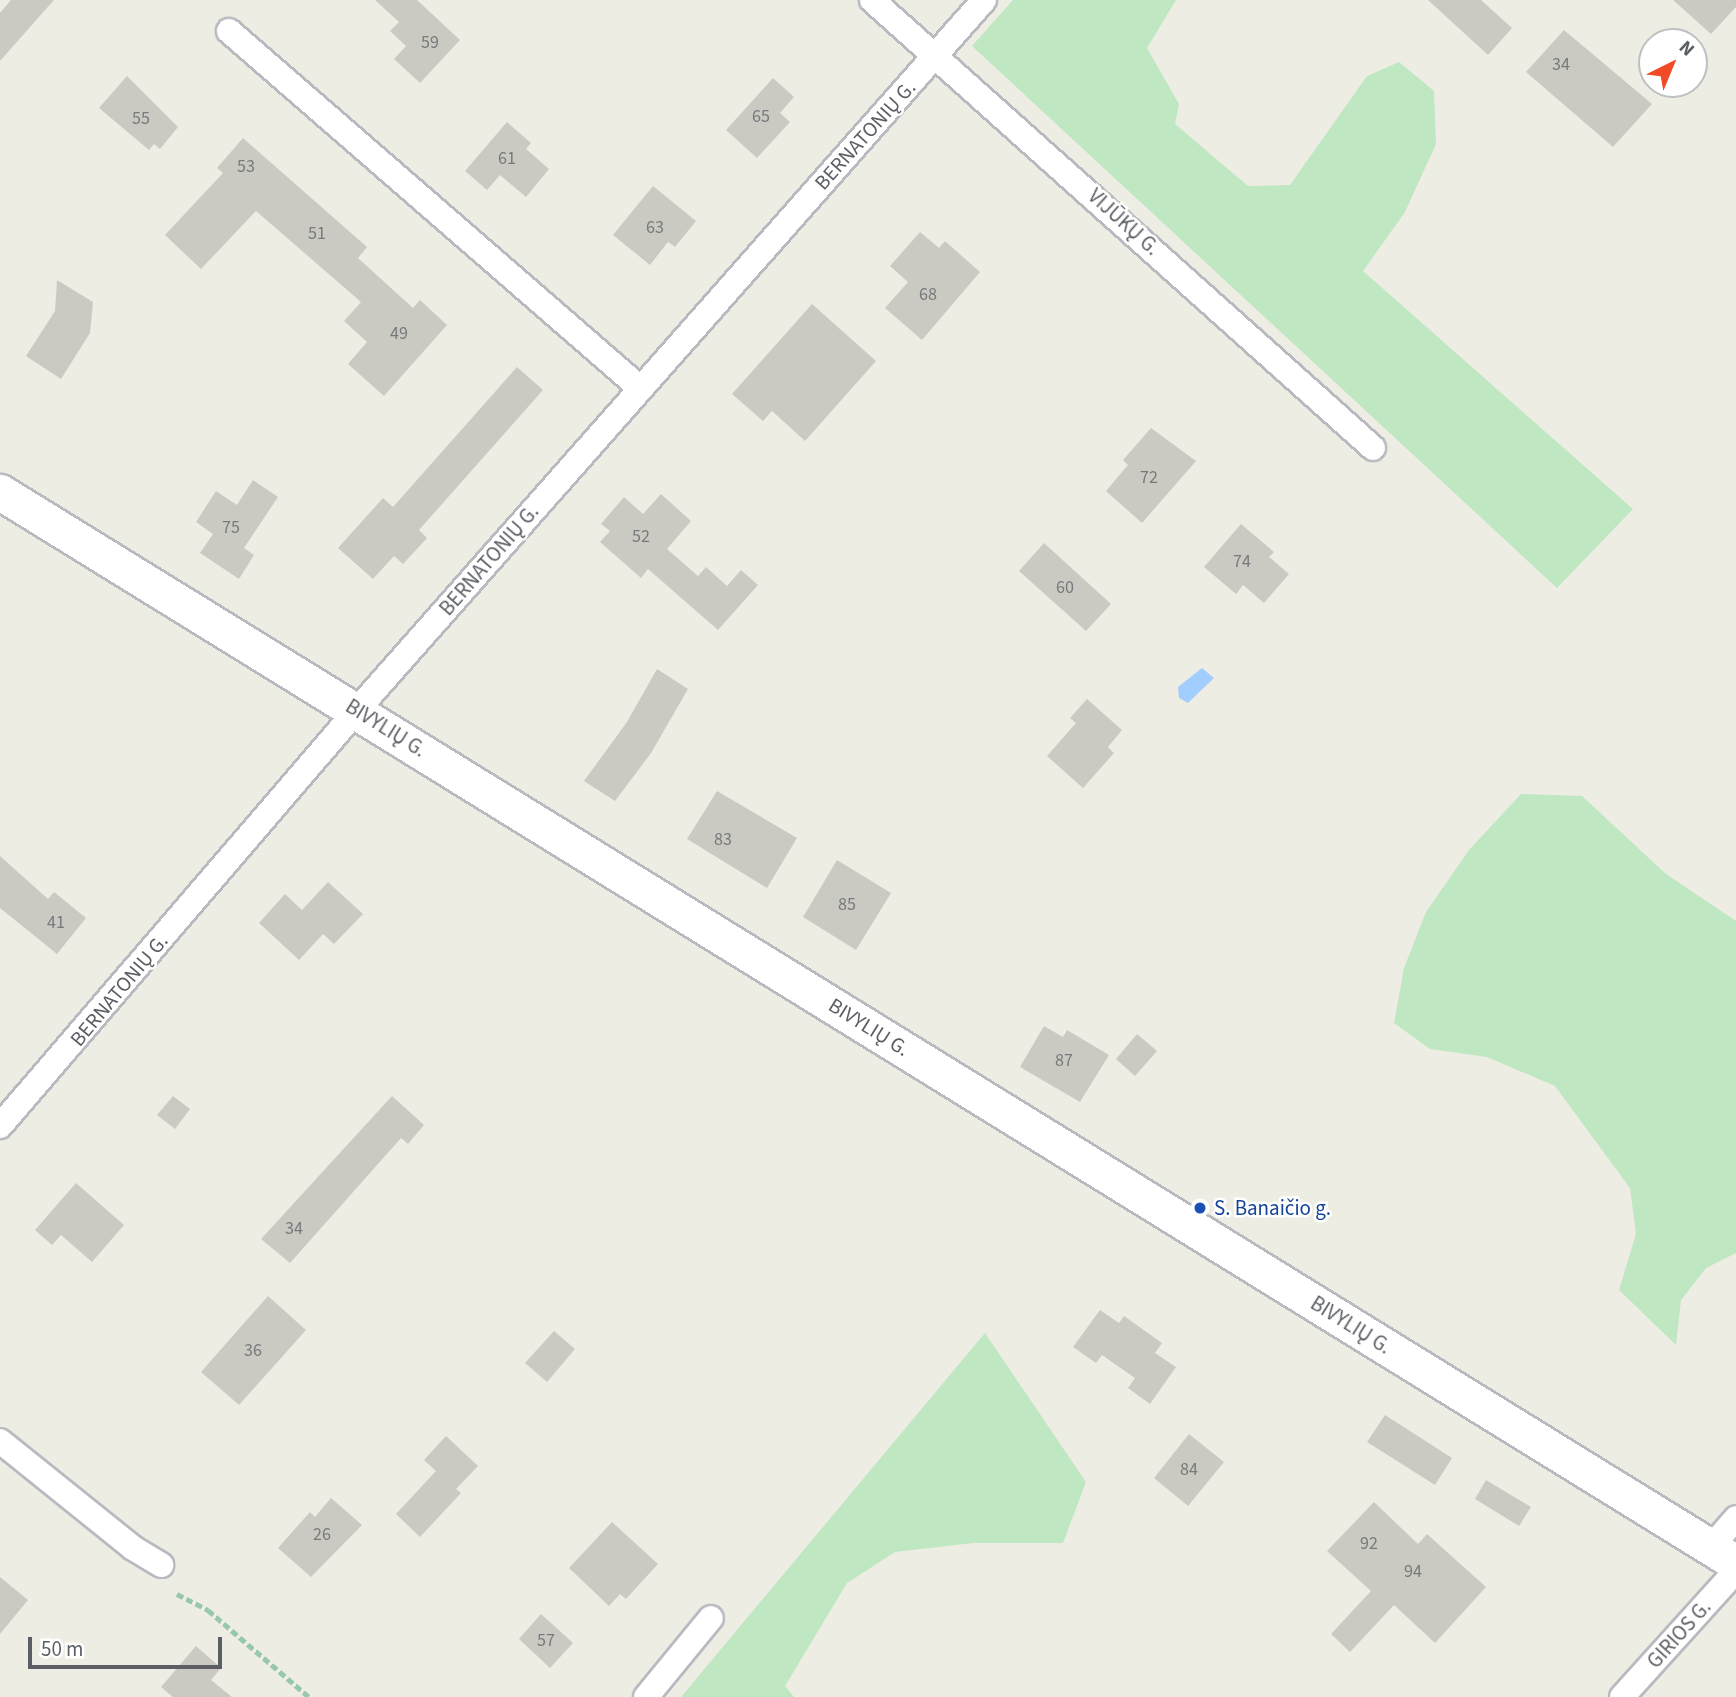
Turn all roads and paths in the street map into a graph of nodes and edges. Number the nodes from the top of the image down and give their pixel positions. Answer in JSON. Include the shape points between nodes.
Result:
{"nodes":[{"id":1,"x":872,"y":0,"type":"edge"},
{"id":2,"x":985,"y":0,"type":"edge"},
{"id":3,"x":229,"y":31,"type":"dead end"},
{"id":4,"x":935,"y":57,"type":"junction"},
{"id":5,"x":640,"y":388,"type":"junction"},
{"id":6,"x":1373,"y":448,"type":"dead end"},
{"id":7,"x":0,"y":492,"type":"edge"},
{"id":8,"x":357,"y":710,"type":"junction"},
{"id":9,"x":0,"y":1126,"type":"edge"},
{"id":10,"x":0,"y":1441,"type":"edge"},
{"id":11,"x":1736,"y":1518,"type":"edge"},
{"id":12,"x":1723,"y":1555,"type":"edge"},
{"id":13,"x":161,"y":1565,"type":"dead end"},
{"id":14,"x":1736,"y":1571,"type":"edge"},
{"id":15,"x":177,"y":1594,"type":"dead end"},
{"id":16,"x":711,"y":1618,"type":"dead end"},
{"id":17,"x":309,"y":1697,"type":"edge"},
{"id":18,"x":646,"y":1697,"type":"edge"},
{"id":19,"x":1622,"y":1697,"type":"edge"}],
"edges":[{"from":1,"to":4,"type":"street","name":"VIJŪKŲ G."},
{"from":2,"to":4,"type":"street","name":"BERNATONIŲ G."},
{"from":3,"to":5,"type":"street"},
{"from":4,"to":5,"type":"street","name":"BERNATONIŲ G."},
{"from":4,"to":6,"type":"street","name":"VIJŪKŲ G."},
{"from":5,"to":8,"type":"street","name":"BERNATONIŲ G."},
{"from":7,"to":8,"type":"street","name":"BIVYLIŲ G."},
{"from":8,"to":9,"type":"street","name":"BERNATONIŲ G."},
{"from":8,"to":12,"type":"street","name":"BIVYLIŲ G."},
{"from":10,"to":13,"type":"street","via":[[133,1548]]},
{"from":11,"to":12,"type":"street"},
{"from":14,"to":19,"type":"street","name":"GIRIOS G."},
{"from":15,"to":17,"type":"path","via":[[208,1610]]},
{"from":16,"to":18,"type":"street"}]}
